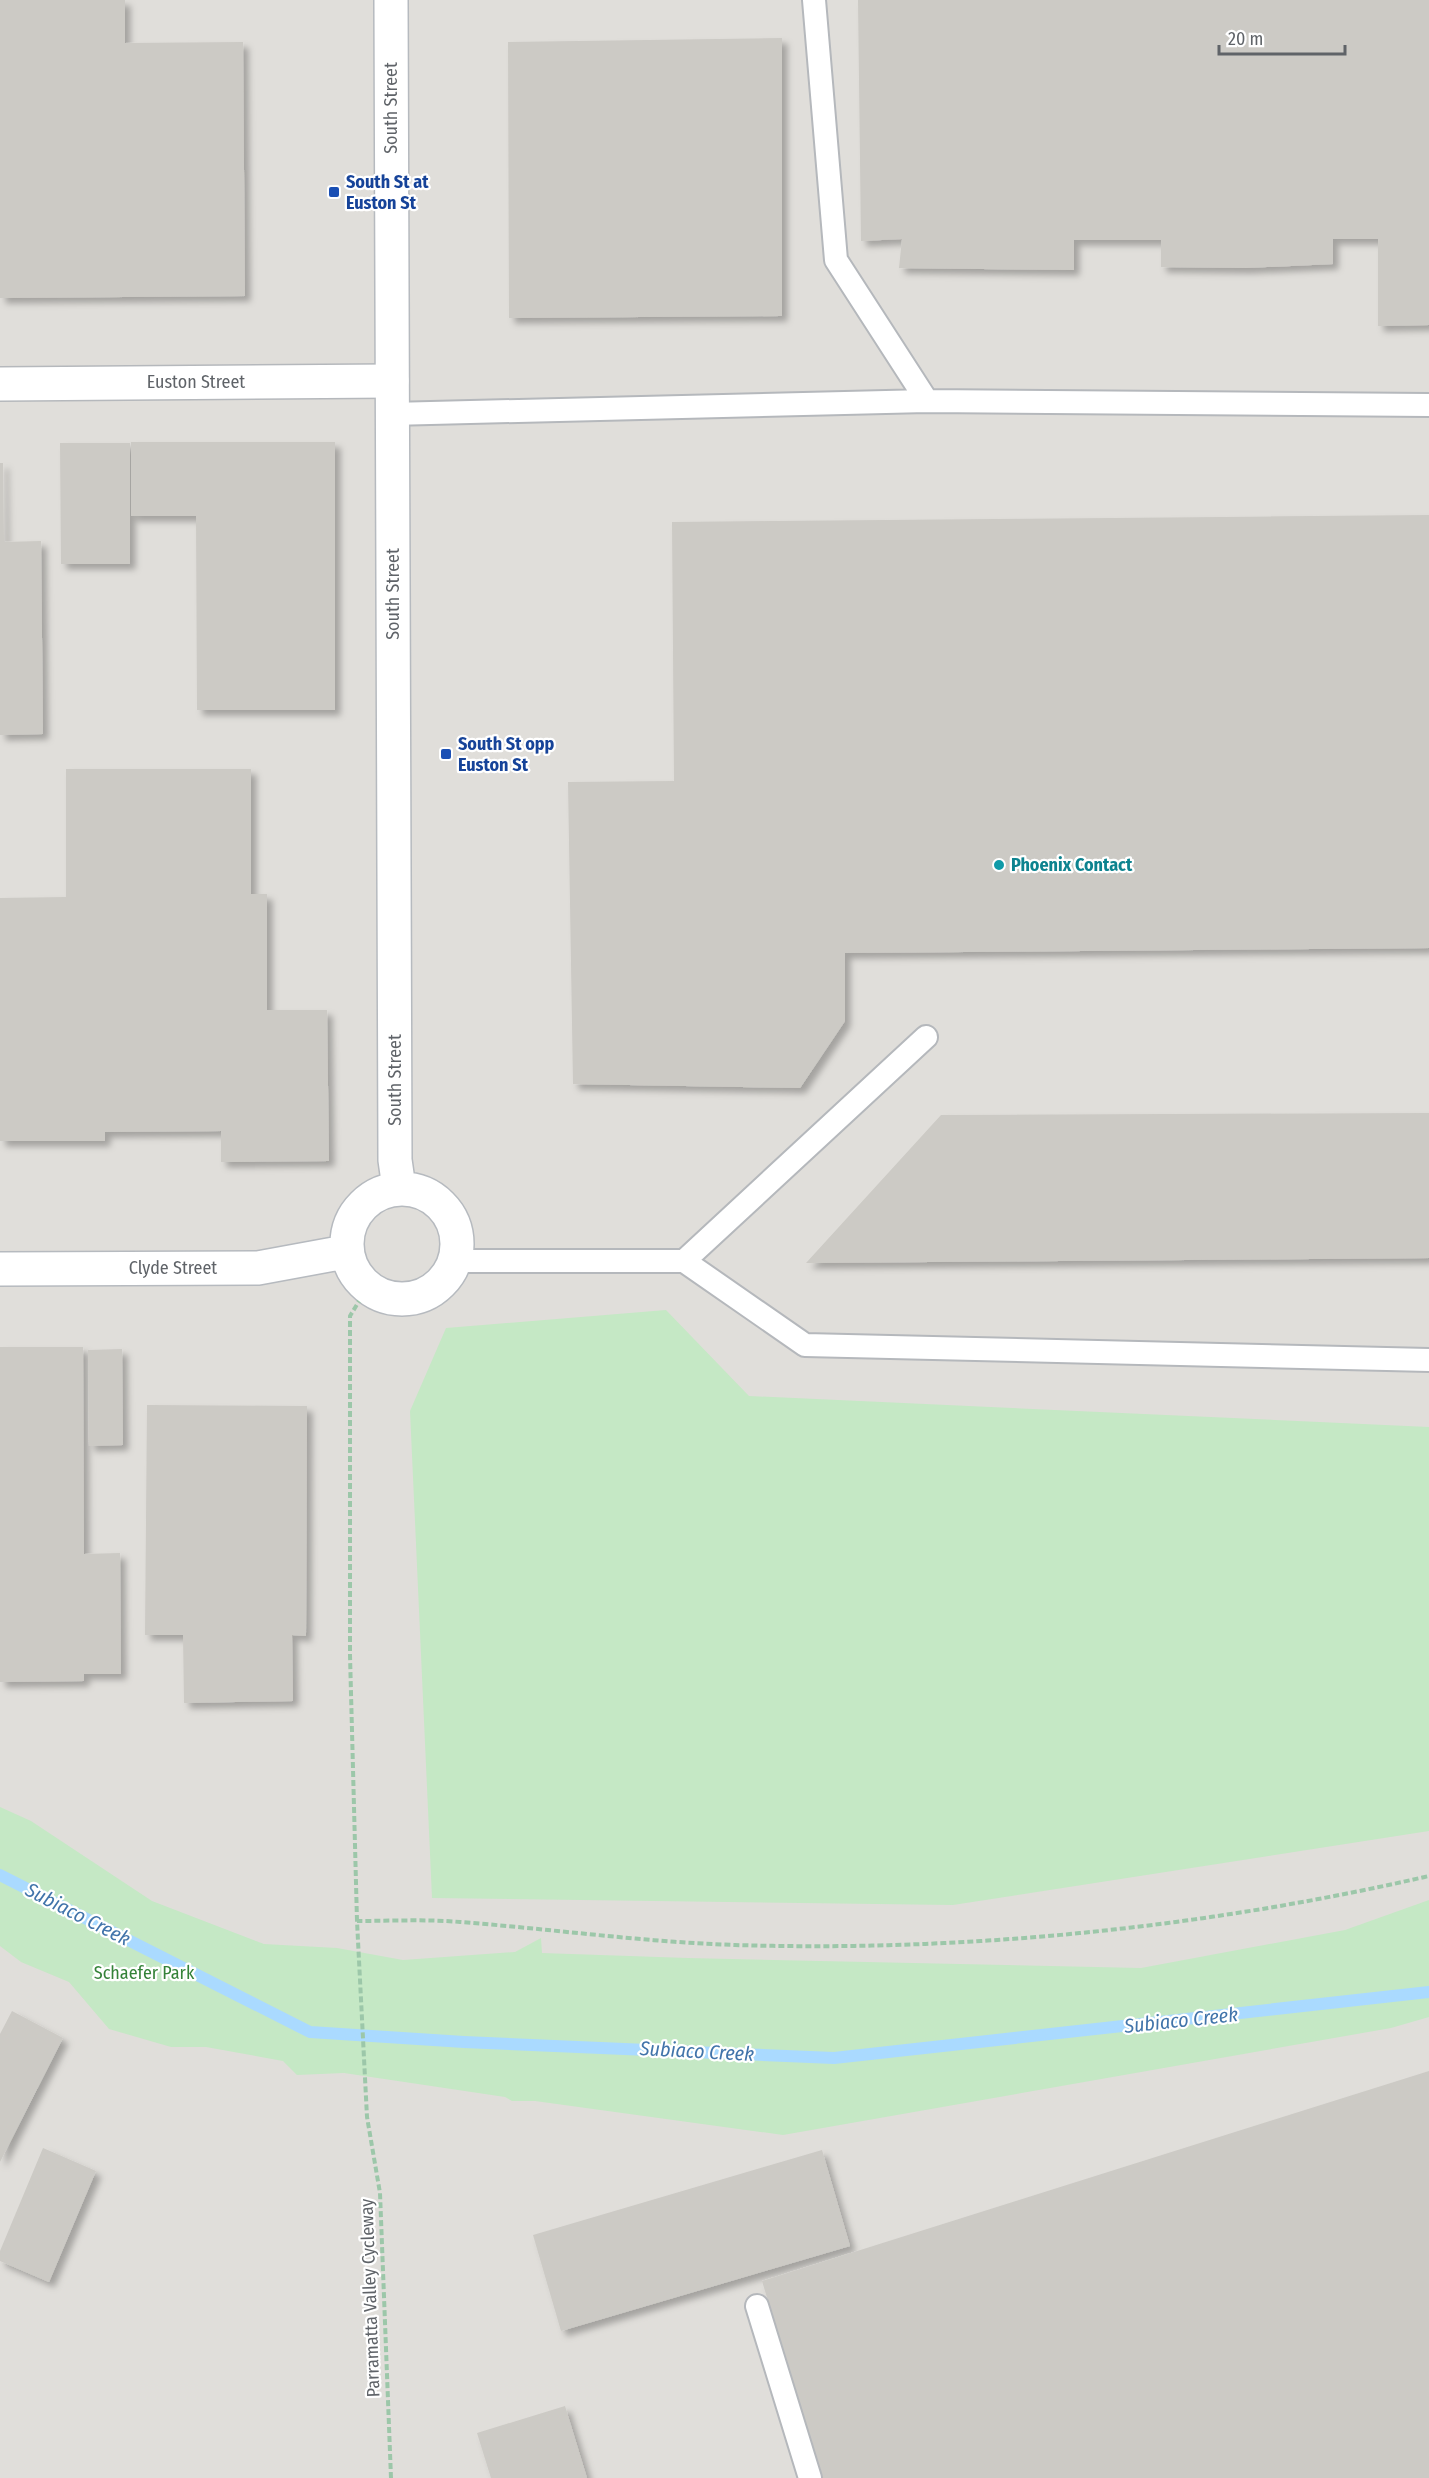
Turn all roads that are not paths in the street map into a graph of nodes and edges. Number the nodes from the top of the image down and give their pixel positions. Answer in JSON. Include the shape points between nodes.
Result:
{"nodes":[{"id":1,"x":391,"y":0,"type":"edge"},
{"id":2,"x":814,"y":0,"type":"edge"},
{"id":3,"x":392,"y":381,"type":"junction"},
{"id":4,"x":0,"y":384,"type":"edge"},
{"id":5,"x":927,"y":401,"type":"junction"},
{"id":6,"x":1429,"y":405,"type":"edge"},
{"id":7,"x":392,"y":414,"type":"junction"},
{"id":8,"x":926,"y":1037,"type":"dead end"},
{"id":9,"x":399,"y":1188,"type":"junction"},
{"id":10,"x":345,"y":1252,"type":"junction"},
{"id":11,"x":454,"y":1261,"type":"junction"},
{"id":12,"x":684,"y":1262,"type":"junction"},
{"id":13,"x":0,"y":1269,"type":"edge"},
{"id":14,"x":1429,"y":1360,"type":"edge"},
{"id":15,"x":757,"y":2306,"type":"dead end"},
{"id":16,"x":810,"y":2478,"type":"edge"}],
"edges":[{"from":1,"to":3,"type":"street","name":"South Street"},
{"from":2,"to":5,"type":"lane","via":[[836,260]]},
{"from":3,"to":4,"type":"street","name":"Euston Street"},
{"from":3,"to":7,"type":"street","name":"South Street"},
{"from":5,"to":6,"type":"lane"},
{"from":5,"to":7,"type":"lane"},
{"from":7,"to":9,"type":"street","name":"South Street","via":[[395,1160]]},
{"from":8,"to":12,"type":"lane"},
{"from":9,"to":10,"type":"street","via":[[376,1195],[361,1206],[347,1231]]},
{"from":9,"to":11,"type":"street","via":[[419,1191],[443,1207],[457,1242]]},
{"from":10,"to":11,"type":"street","via":[[367,1288],[392,1299],[424,1296],[449,1273]]},
{"from":10,"to":13,"type":"street","name":"Clyde Street","via":[[258,1268]]},
{"from":11,"to":12,"type":"lane"},
{"from":12,"to":14,"type":"lane","via":[[805,1345]]},
{"from":15,"to":16,"type":"lane"}]}
